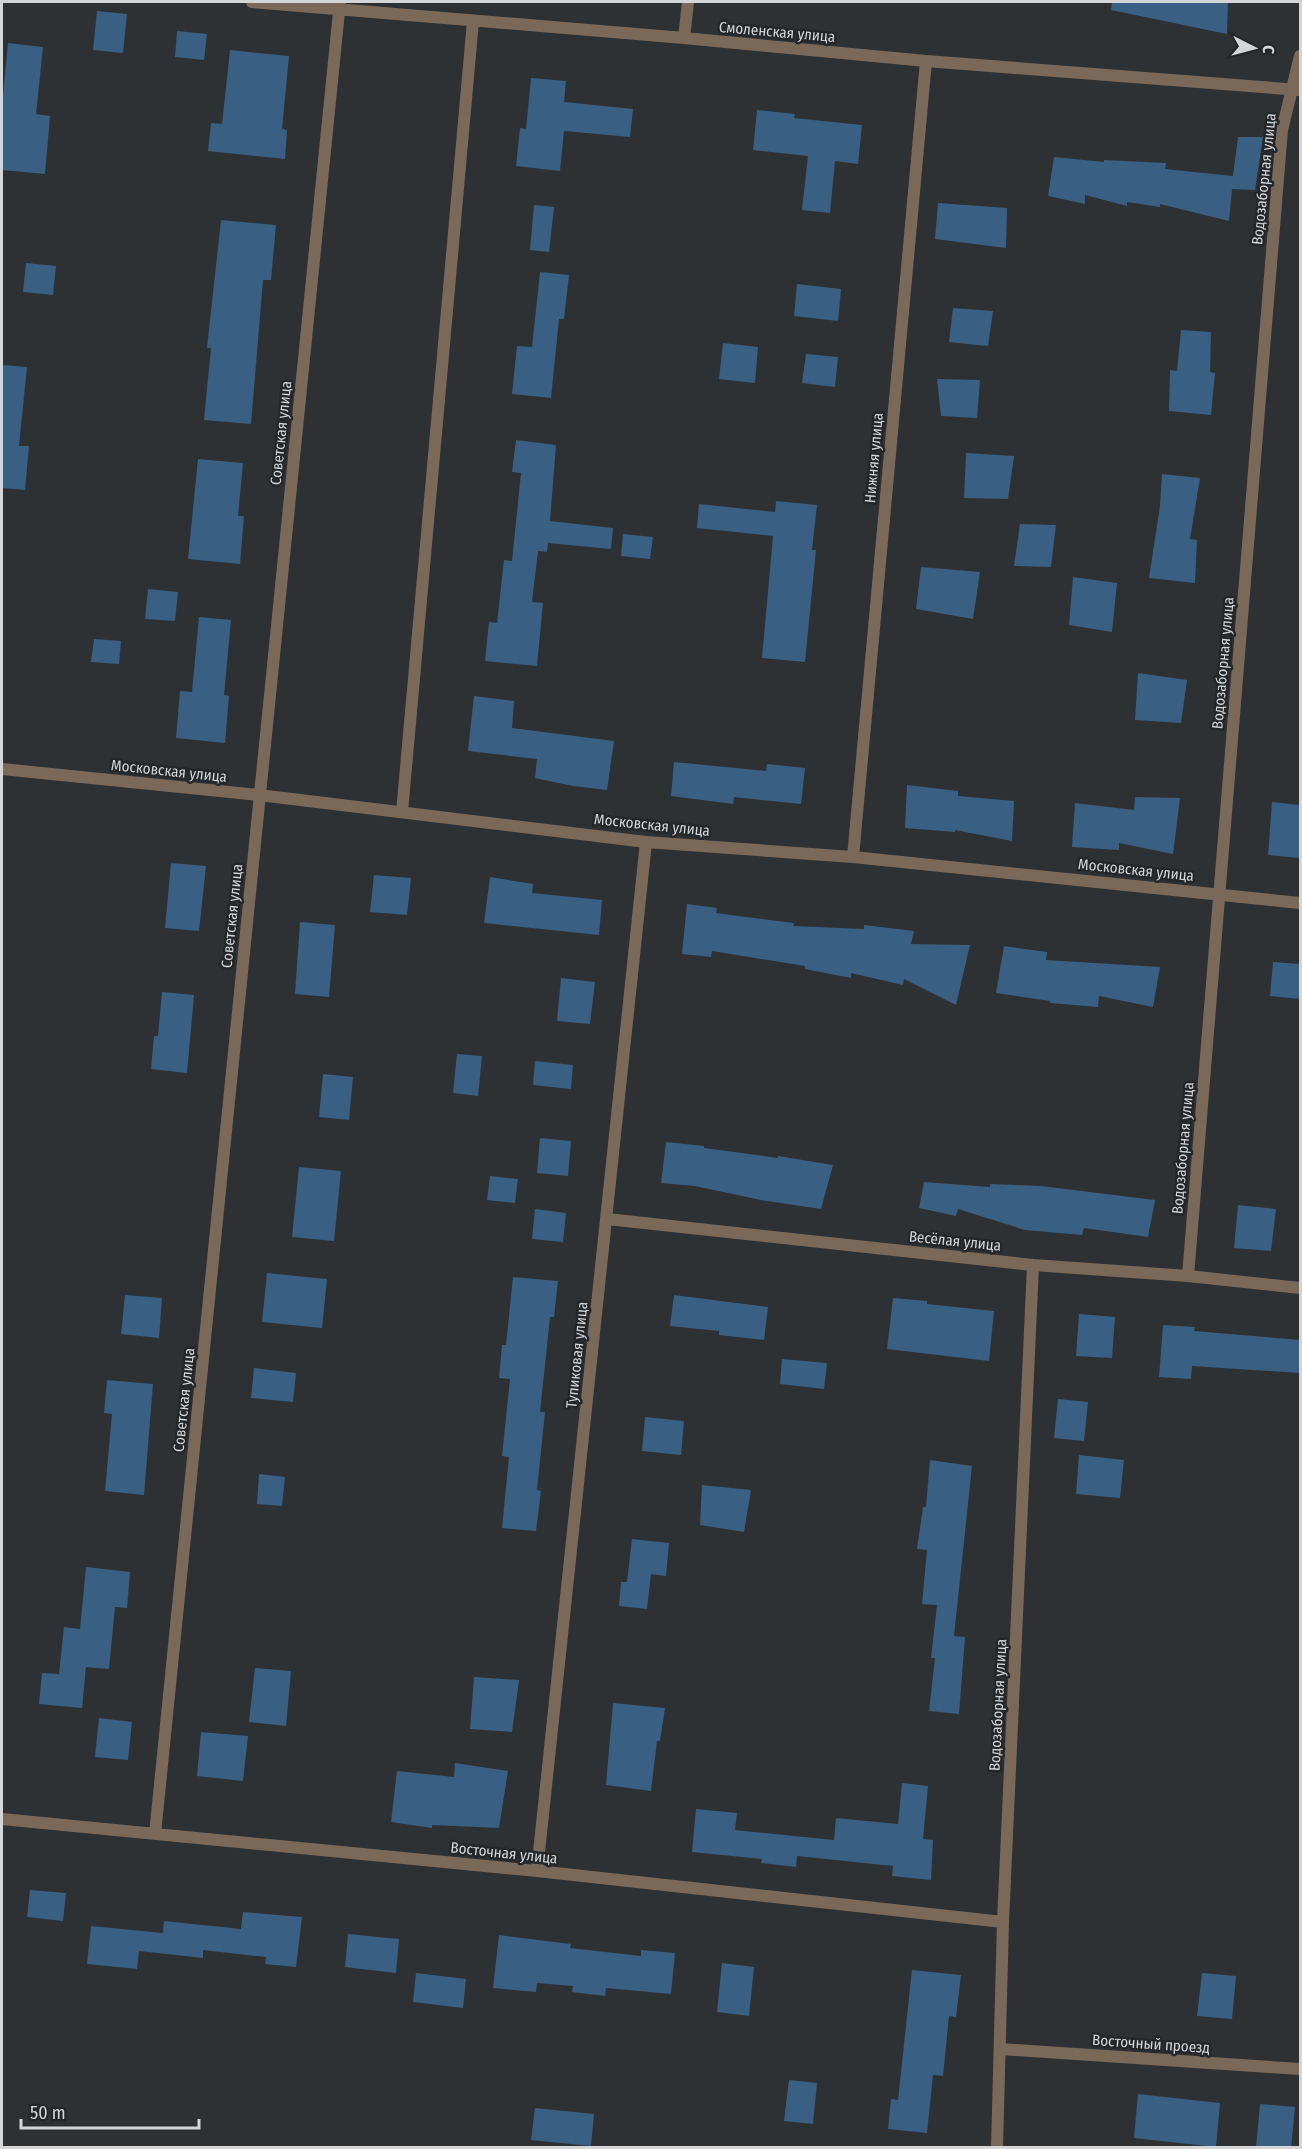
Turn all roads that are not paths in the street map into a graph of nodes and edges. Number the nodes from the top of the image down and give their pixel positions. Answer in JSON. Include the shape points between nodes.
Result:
{"nodes":[{"id":1,"x":252,"y":2,"type":"edge"},
{"id":2,"x":688,"y":2,"type":"edge"},
{"id":3,"x":340,"y":5,"type":"edge"},
{"id":4,"x":473,"y":21,"type":"junction"},
{"id":5,"x":684,"y":38,"type":"junction"},
{"id":6,"x":1300,"y":56,"type":"edge"},
{"id":7,"x":926,"y":61,"type":"junction"},
{"id":8,"x":1296,"y":90,"type":"edge"},
{"id":9,"x":2,"y":769,"type":"edge"},
{"id":10,"x":259,"y":795,"type":"junction"},
{"id":11,"x":402,"y":812,"type":"junction"},
{"id":12,"x":646,"y":842,"type":"junction"},
{"id":13,"x":853,"y":857,"type":"junction"},
{"id":14,"x":1219,"y":894,"type":"junction"},
{"id":15,"x":1300,"y":903,"type":"edge"},
{"id":16,"x":607,"y":1219,"type":"junction"},
{"id":17,"x":1033,"y":1265,"type":"junction"},
{"id":18,"x":1188,"y":1276,"type":"junction"},
{"id":19,"x":1300,"y":1288,"type":"edge"},
{"id":20,"x":2,"y":1819,"type":"edge"},
{"id":21,"x":155,"y":1834,"type":"junction"},
{"id":22,"x":537,"y":1871,"type":"junction"},
{"id":23,"x":1002,"y":1922,"type":"junction"},
{"id":24,"x":1000,"y":2049,"type":"junction"},
{"id":25,"x":1300,"y":2069,"type":"edge"},
{"id":26,"x":997,"y":2148,"type":"edge"}],
"edges":[{"from":1,"to":3,"type":"street","name":"Смоленская улица"},
{"from":2,"to":5,"type":"street"},
{"from":3,"to":4,"type":"street","name":"Смоленская улица"},
{"from":3,"to":10,"type":"street","name":"Советская улица"},
{"from":4,"to":5,"type":"street","name":"Смоленская улица"},
{"from":4,"to":11,"type":"street"},
{"from":5,"to":7,"type":"street","name":"Смоленская улица"},
{"from":6,"to":8,"type":"street","name":"Водозаборная улица"},
{"from":7,"to":8,"type":"street","name":"Смоленская улица"},
{"from":7,"to":13,"type":"street","name":"Нижняя улица"},
{"from":8,"to":14,"type":"street","name":"Водозаборная улица","via":[[1282,130]]},
{"from":9,"to":10,"type":"street","name":"Московская улица"},
{"from":10,"to":11,"type":"street","name":"Московская улица"},
{"from":10,"to":21,"type":"street","name":"Советская улица"},
{"from":11,"to":12,"type":"street","name":"Московская улица"},
{"from":12,"to":13,"type":"street","name":"Московская улица"},
{"from":12,"to":16,"type":"street","name":"Тупиковая улица"},
{"from":13,"to":14,"type":"street","name":"Московская улица"},
{"from":14,"to":15,"type":"street","name":"Московская улица"},
{"from":14,"to":18,"type":"street","name":"Водозаборная улица"},
{"from":16,"to":17,"type":"street","name":"Весёлая улица"},
{"from":16,"to":22,"type":"street","name":"Тупиковая улица"},
{"from":17,"to":18,"type":"street","name":"Весёлая улица"},
{"from":17,"to":23,"type":"street","name":"Водозаборная улица"},
{"from":18,"to":19,"type":"street","name":"Весёлая улица"},
{"from":20,"to":21,"type":"street","name":"Восточная улица"},
{"from":21,"to":22,"type":"street","name":"Восточная улица"},
{"from":22,"to":23,"type":"street","name":"Восточная улица"},
{"from":23,"to":24,"type":"street","name":"Водозаборная улица"},
{"from":24,"to":25,"type":"street","name":"Восточный проезд"},
{"from":24,"to":26,"type":"street","name":"Водозаборная улица"}]}
